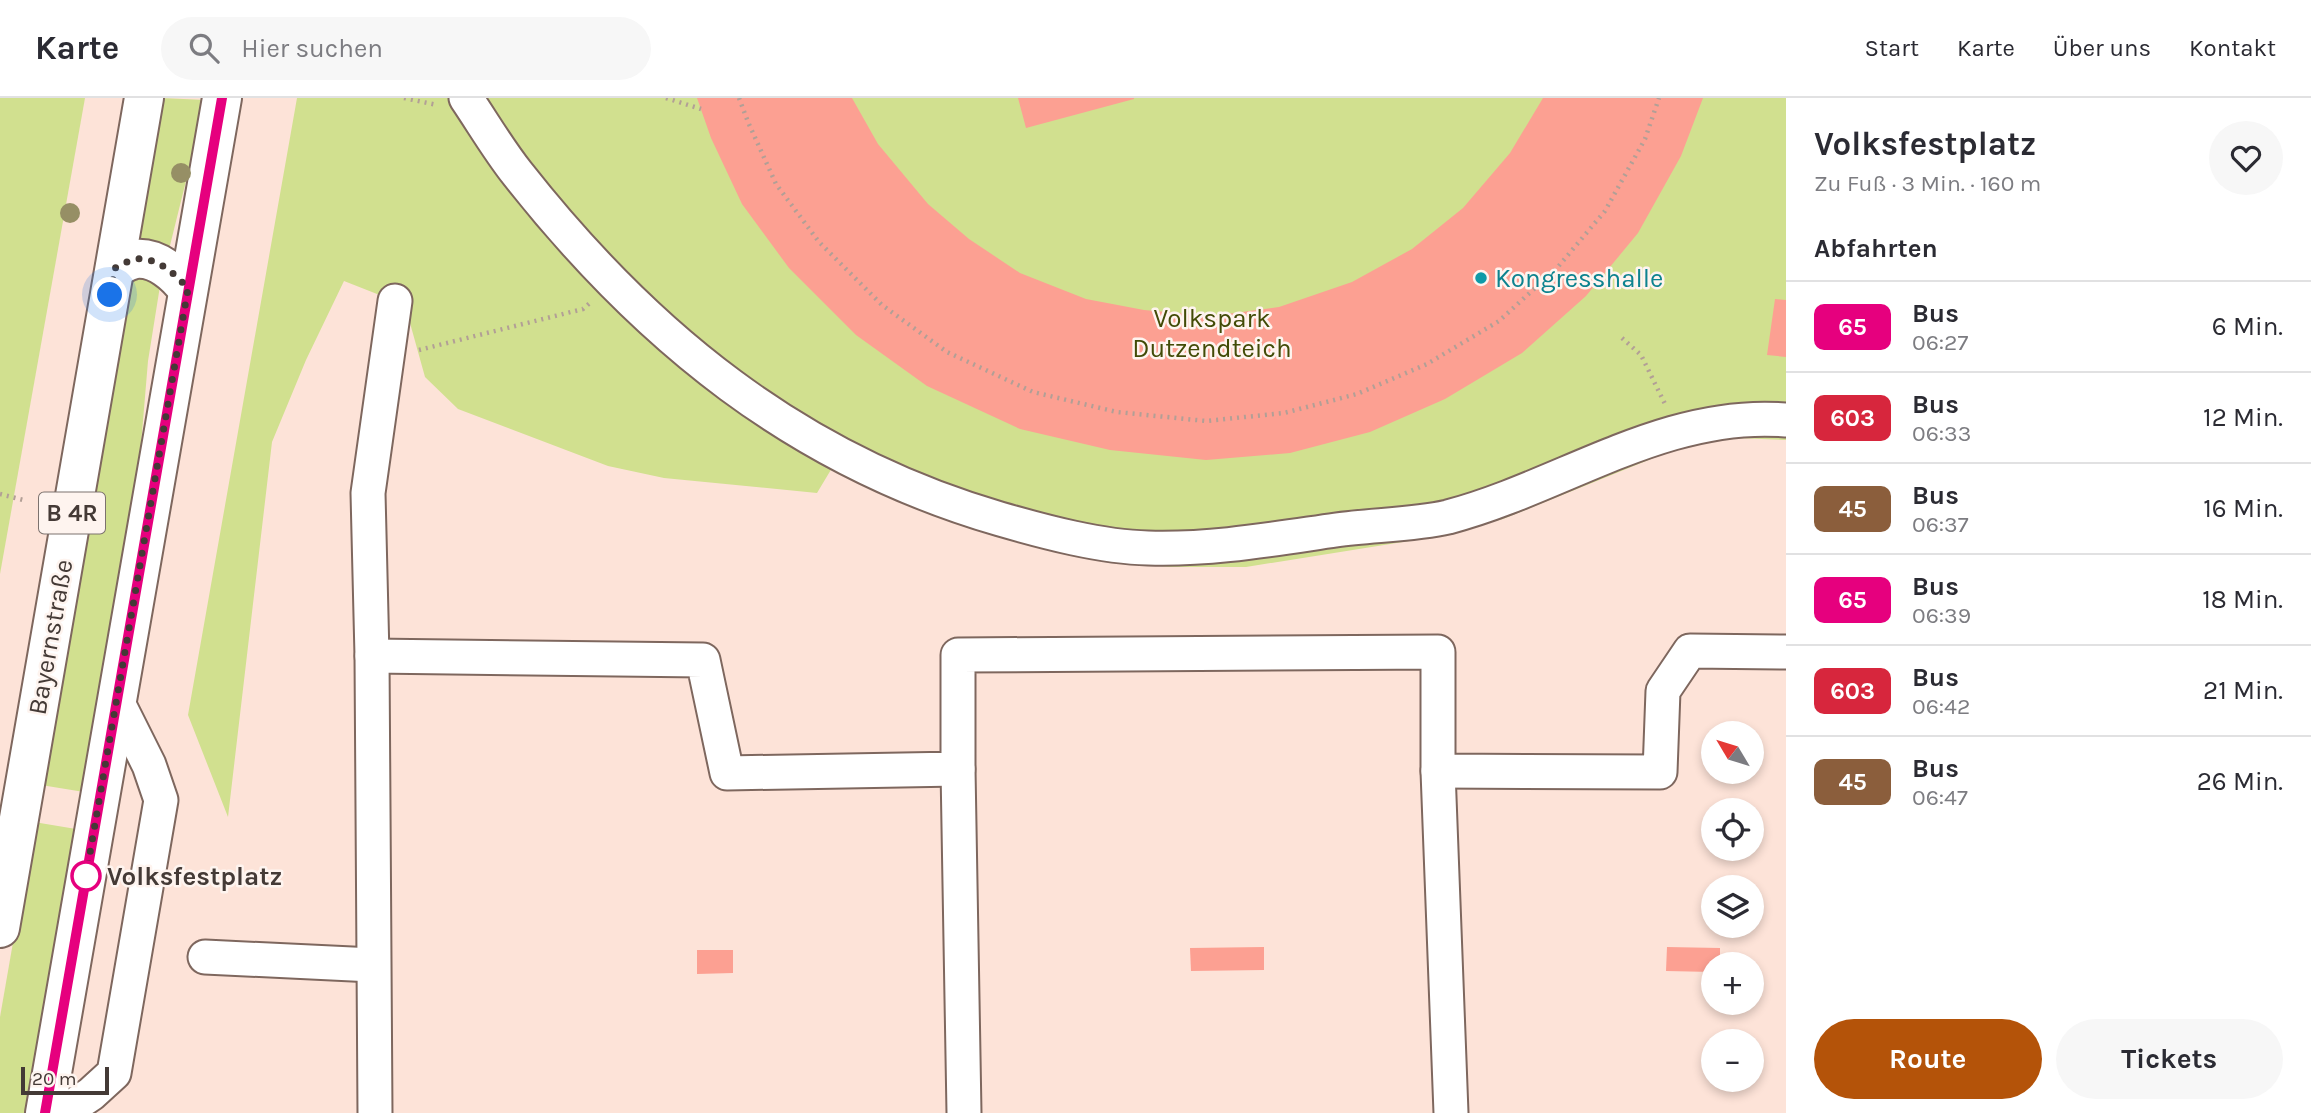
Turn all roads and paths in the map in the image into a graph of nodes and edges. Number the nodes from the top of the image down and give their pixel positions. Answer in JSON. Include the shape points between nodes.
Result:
{"nodes":[{"id":1,"x":144,"y":98,"type":"edge"},
{"id":2,"x":222,"y":98,"type":"edge"},
{"id":3,"x":404,"y":98,"type":"edge"},
{"id":4,"x":666,"y":98,"type":"edge"},
{"id":5,"x":739,"y":98,"type":"edge"},
{"id":6,"x":1659,"y":98,"type":"edge"},
{"id":7,"x":454,"y":102,"type":"edge"},
{"id":8,"x":701,"y":109,"type":"dead end"},
{"id":9,"x":115,"y":268,"type":"junction"},
{"id":10,"x":613,"y":283,"type":"junction"},
{"id":11,"x":188,"y":289,"type":"junction"},
{"id":12,"x":395,"y":301,"type":"dead end"},
{"id":13,"x":1622,"y":338,"type":"dead end"},
{"id":14,"x":387,"y":358,"type":"junction"},
{"id":15,"x":1786,"y":420,"type":"edge"},
{"id":16,"x":1678,"y":430,"type":"junction"},
{"id":17,"x":0,"y":494,"type":"edge"},
{"id":18,"x":27,"y":500,"type":"dead end"},
{"id":19,"x":1786,"y":652,"type":"edge"},
{"id":20,"x":372,"y":656,"type":"junction"},
{"id":21,"x":116,"y":699,"type":"junction"},
{"id":22,"x":958,"y":769,"type":"junction"},
{"id":23,"x":1438,"y":771,"type":"junction"},
{"id":24,"x":0,"y":928,"type":"edge"},
{"id":25,"x":205,"y":957,"type":"dead end"},
{"id":26,"x":373,"y":965,"type":"junction"},
{"id":27,"x":45,"y":1113,"type":"edge"},
{"id":28,"x":63,"y":1113,"type":"edge"},
{"id":29,"x":375,"y":1113,"type":"edge"},
{"id":30,"x":964,"y":1113,"type":"edge"},
{"id":31,"x":1451,"y":1113,"type":"edge"}],
"edges":[{"from":1,"to":9,"type":"main road","name":"Bayernstraße","number":"B 4R"},
{"from":2,"to":11,"type":"main road","number":"B 4R"},
{"from":3,"to":7,"type":"path"},
{"from":4,"to":8,"type":"path"},
{"from":5,"to":6,"type":"path","via":[[776,184],[819,242],[882,305],[947,352],[1033,391],[1117,412],[1206,421],[1284,414],[1357,394],[1427,364],[1499,321],[1557,268],[1605,211],[1645,139]]},
{"from":7,"to":10,"type":"street"},
{"from":9,"to":11,"type":"main road","via":[[135,259],[152,261]]},
{"from":9,"to":24,"type":"main road","name":"Bayernstraße","number":"B 4R"},
{"from":10,"to":14,"type":"path","via":[[583,309]]},
{"from":10,"to":16,"type":"street","via":[[657,327],[728,385],[781,422],[866,468],[1003,520],[1144,548],[1238,544],[1443,518],[1500,502]]},
{"from":11,"to":21,"type":"main road","number":"B 4R"},
{"from":12,"to":14,"type":"street"},
{"from":13,"to":16,"type":"path","via":[[1641,355]]},
{"from":14,"to":20,"type":"street","via":[[368,493]]},
{"from":15,"to":16,"type":"street","via":[[1721,421]]},
{"from":17,"to":18,"type":"path"},
{"from":19,"to":23,"type":"street","via":[[1690,651],[1663,691],[1660,772]]},
{"from":20,"to":22,"type":"street","via":[[703,660],[727,773]]},
{"from":20,"to":26,"type":"street"},
{"from":21,"to":27,"type":"main road","number":"B 4R"},
{"from":21,"to":28,"type":"street","via":[[149,765],[160,800],[114,1073]]},
{"from":22,"to":23,"type":"street","via":[[958,654],[1438,652]]},
{"from":22,"to":30,"type":"street"},
{"from":23,"to":31,"type":"street"},
{"from":25,"to":26,"type":"street"},
{"from":26,"to":29,"type":"street"}]}
